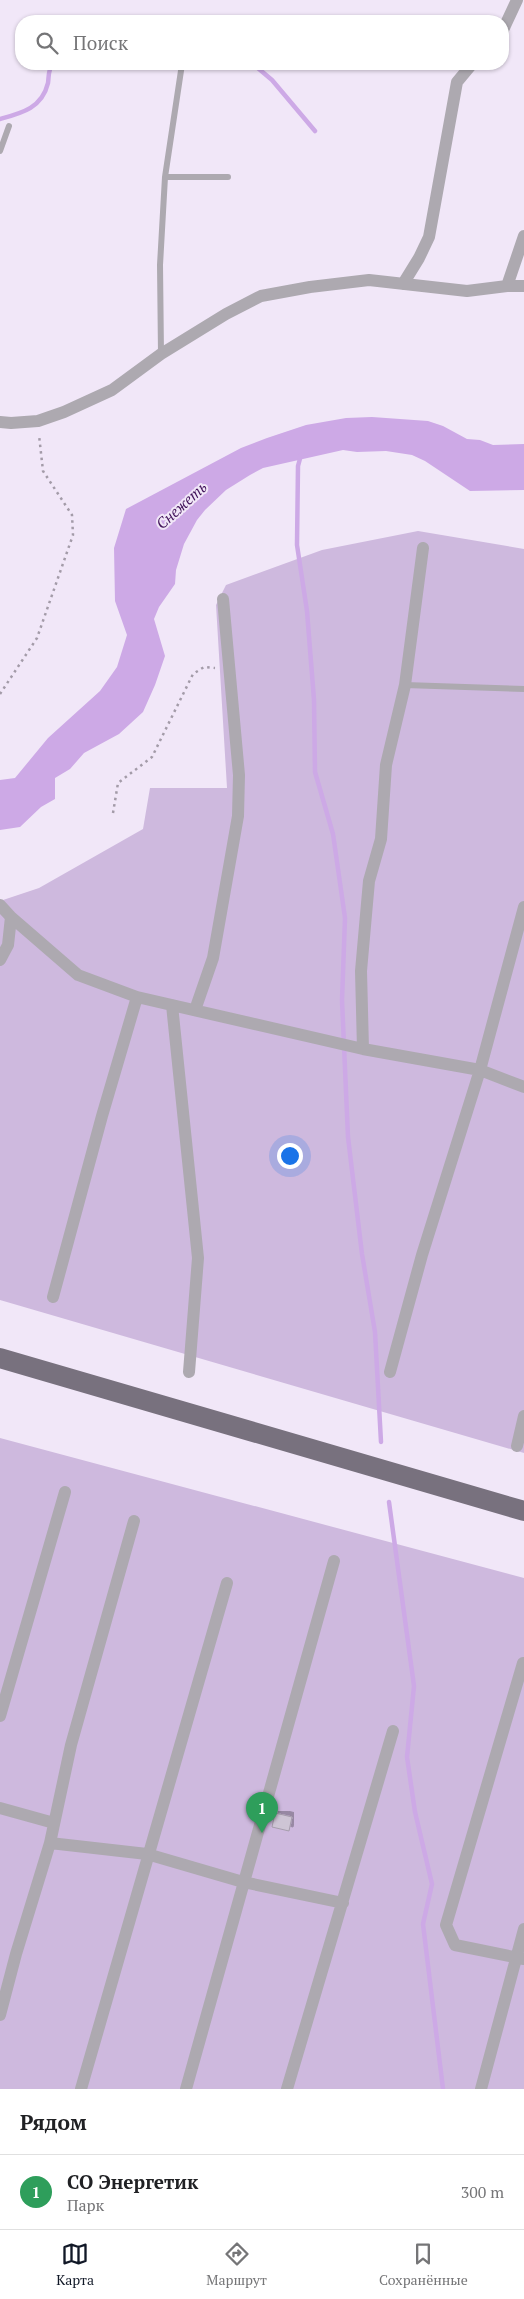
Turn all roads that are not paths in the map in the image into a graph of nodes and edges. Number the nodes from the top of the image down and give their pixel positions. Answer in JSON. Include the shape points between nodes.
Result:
{"nodes":[{"id":1,"x":511,"y":2,"type":"edge"},
{"id":2,"x":507,"y":15,"type":"edge"},
{"id":3,"x":181,"y":70,"type":"edge"},
{"id":4,"x":467,"y":70,"type":"edge"},
{"id":5,"x":9,"y":126,"type":"dead end"},
{"id":6,"x":0,"y":151,"type":"edge"},
{"id":7,"x":165,"y":177,"type":"junction"},
{"id":8,"x":228,"y":177,"type":"dead end"},
{"id":9,"x":524,"y":236,"type":"edge"},
{"id":10,"x":403,"y":284,"type":"junction"},
{"id":11,"x":507,"y":286,"type":"junction"},
{"id":12,"x":524,"y":286,"type":"edge"},
{"id":13,"x":161,"y":354,"type":"junction"},
{"id":14,"x":0,"y":422,"type":"edge"},
{"id":15,"x":422,"y":548,"type":"dead end"},
{"id":16,"x":223,"y":599,"type":"dead end"},
{"id":17,"x":405,"y":686,"type":"junction"},
{"id":18,"x":524,"y":689,"type":"edge"},
{"id":19,"x":0,"y":905,"type":"edge"},
{"id":20,"x":524,"y":907,"type":"edge"},
{"id":21,"x":11,"y":917,"type":"junction"},
{"id":22,"x":0,"y":960,"type":"edge"},
{"id":23,"x":138,"y":997,"type":"junction"},
{"id":24,"x":172,"y":1004,"type":"junction"},
{"id":25,"x":195,"y":1010,"type":"junction"},
{"id":26,"x":364,"y":1048,"type":"junction"},
{"id":27,"x":480,"y":1070,"type":"junction"},
{"id":28,"x":524,"y":1087,"type":"edge"},
{"id":29,"x":53,"y":1298,"type":"dead end"},
{"id":30,"x":0,"y":1358,"type":"edge"},
{"id":31,"x":189,"y":1372,"type":"dead end"},
{"id":32,"x":390,"y":1372,"type":"dead end"},
{"id":33,"x":524,"y":1416,"type":"edge"},
{"id":34,"x":517,"y":1446,"type":"dead end"},
{"id":35,"x":65,"y":1492,"type":"dead end"},
{"id":36,"x":524,"y":1510,"type":"edge"},
{"id":37,"x":134,"y":1521,"type":"dead end"},
{"id":38,"x":334,"y":1561,"type":"dead end"},
{"id":39,"x":227,"y":1583,"type":"dead end"},
{"id":40,"x":523,"y":1663,"type":"dead end"},
{"id":41,"x":0,"y":1716,"type":"edge"},
{"id":42,"x":393,"y":1731,"type":"dead end"},
{"id":43,"x":0,"y":1808,"type":"edge"},
{"id":44,"x":54,"y":1823,"type":"junction"},
{"id":45,"x":50,"y":1843,"type":"junction"},
{"id":46,"x":148,"y":1854,"type":"junction"},
{"id":47,"x":243,"y":1882,"type":"junction"},
{"id":48,"x":343,"y":1902,"type":"junction"},
{"id":49,"x":524,"y":1930,"type":"edge"},
{"id":50,"x":520,"y":1958,"type":"edge"},
{"id":51,"x":0,"y":2015,"type":"edge"},
{"id":52,"x":81,"y":2089,"type":"edge"},
{"id":53,"x":186,"y":2089,"type":"edge"},
{"id":54,"x":287,"y":2089,"type":"edge"},
{"id":55,"x":481,"y":2089,"type":"edge"}],
"edges":[{"from":1,"to":2,"type":"street"},
{"from":3,"to":7,"type":"lane"},
{"from":4,"to":10,"type":"street","via":[[457,82],[429,237]]},
{"from":5,"to":6,"type":"lane"},
{"from":7,"to":8,"type":"lane"},
{"from":7,"to":13,"type":"lane","via":[[160,265]]},
{"from":9,"to":11,"type":"street"},
{"from":10,"to":11,"type":"street","via":[[467,291]]},
{"from":10,"to":13,"type":"street","via":[[369,280],[261,296]]},
{"from":11,"to":12,"type":"street"},
{"from":13,"to":14,"type":"street","via":[[112,390],[64,412],[38,421]]},
{"from":15,"to":17,"type":"street"},
{"from":16,"to":25,"type":"street","via":[[239,774],[238,816],[213,958]]},
{"from":17,"to":18,"type":"lane"},
{"from":17,"to":26,"type":"street","via":[[386,765],[381,839],[369,881],[361,971]]},
{"from":19,"to":21,"type":"street"},
{"from":20,"to":27,"type":"street"},
{"from":21,"to":22,"type":"street","via":[[8,945]]},
{"from":21,"to":23,"type":"street","via":[[78,975]]},
{"from":23,"to":24,"type":"street"},
{"from":23,"to":29,"type":"street"},
{"from":24,"to":25,"type":"street"},
{"from":24,"to":31,"type":"street","via":[[198,1258]]},
{"from":25,"to":26,"type":"street"},
{"from":26,"to":27,"type":"street"},
{"from":27,"to":28,"type":"street"},
{"from":27,"to":32,"type":"street","via":[[422,1255]]},
{"from":30,"to":36,"type":"main road"},
{"from":33,"to":34,"type":"street"},
{"from":35,"to":41,"type":"street"},
{"from":37,"to":44,"type":"street","via":[[71,1745]]},
{"from":38,"to":47,"type":"street"},
{"from":39,"to":46,"type":"street"},
{"from":40,"to":50,"type":"street","via":[[446,1925],[455,1945]]},
{"from":42,"to":48,"type":"street"},
{"from":43,"to":44,"type":"street"},
{"from":44,"to":45,"type":"street"},
{"from":45,"to":46,"type":"street"},
{"from":45,"to":51,"type":"street"},
{"from":46,"to":47,"type":"street"},
{"from":46,"to":52,"type":"street"},
{"from":47,"to":48,"type":"street"},
{"from":47,"to":53,"type":"street"},
{"from":48,"to":54,"type":"street"},
{"from":49,"to":50,"type":"street"},
{"from":50,"to":55,"type":"street"}]}
